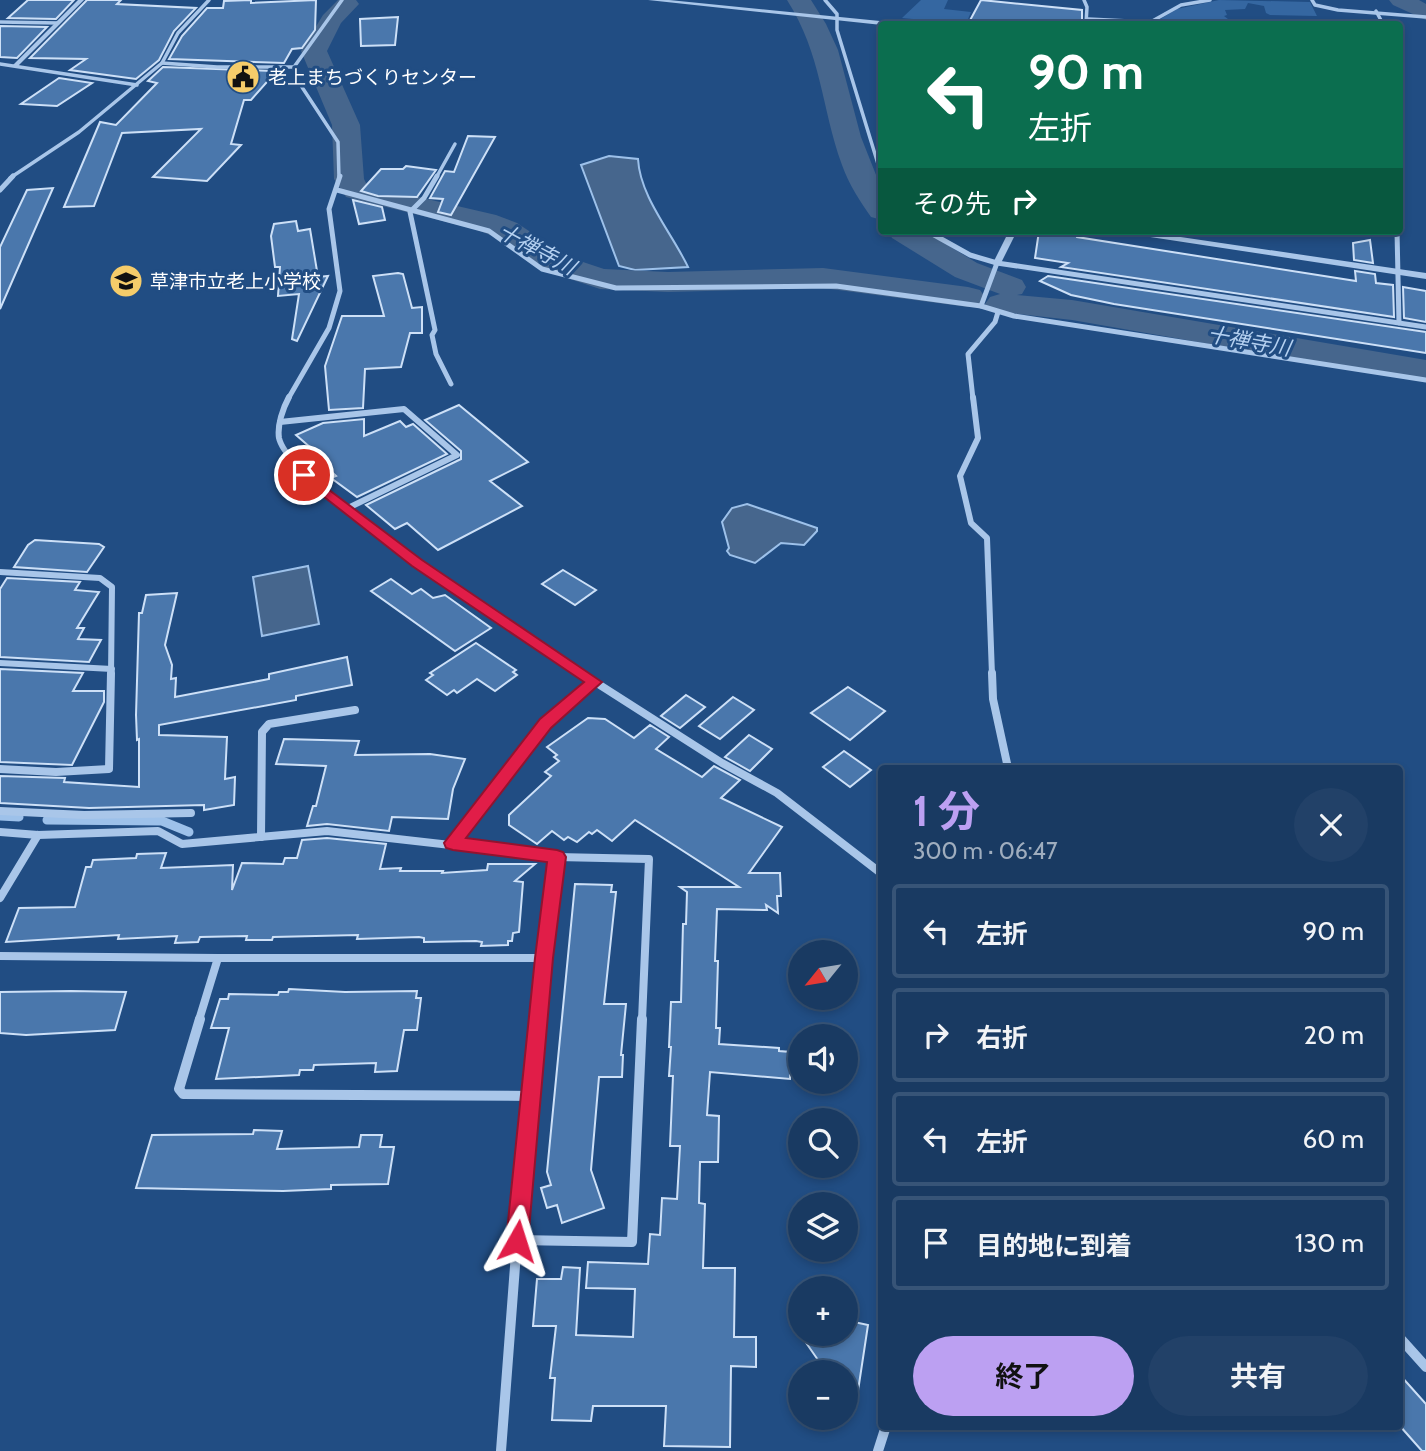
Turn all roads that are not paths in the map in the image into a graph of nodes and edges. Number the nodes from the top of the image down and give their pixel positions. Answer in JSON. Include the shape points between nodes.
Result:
{"nodes":[{"id":1,"x":81,"y":0,"type":"edge"},
{"id":2,"x":209,"y":0,"type":"edge"},
{"id":3,"x":342,"y":0,"type":"edge"},
{"id":4,"x":651,"y":0,"type":"edge"},
{"id":5,"x":825,"y":0,"type":"edge"},
{"id":6,"x":1084,"y":0,"type":"edge"},
{"id":7,"x":1210,"y":0,"type":"edge"},
{"id":8,"x":1312,"y":0,"type":"edge"},
{"id":9,"x":1376,"y":11,"type":"junction"},
{"id":10,"x":1426,"y":17,"type":"edge"},
{"id":11,"x":837,"y":18,"type":"junction"},
{"id":12,"x":1088,"y":19,"type":"joint"},
{"id":13,"x":1118,"y":21,"type":"edge"},
{"id":14,"x":1153,"y":21,"type":"edge"},
{"id":15,"x":1381,"y":21,"type":"edge"},
{"id":16,"x":0,"y":22,"type":"edge"},
{"id":17,"x":58,"y":23,"type":"junction"},
{"id":18,"x":878,"y":23,"type":"edge"},
{"id":19,"x":162,"y":63,"type":"junction"},
{"id":20,"x":0,"y":64,"type":"edge"},
{"id":21,"x":15,"y":66,"type":"junction"},
{"id":22,"x":294,"y":67,"type":"junction"},
{"id":23,"x":137,"y":85,"type":"junction"},
{"id":24,"x":455,"y":144,"type":"dead end"},
{"id":25,"x":878,"y":164,"type":"edge"},
{"id":26,"x":0,"y":190,"type":"edge"},
{"id":27,"x":337,"y":190,"type":"junction"},
{"id":28,"x":414,"y":208,"type":"junction"},
{"id":29,"x":934,"y":235,"type":"edge"},
{"id":30,"x":1011,"y":235,"type":"edge"},
{"id":31,"x":1151,"y":235,"type":"edge"},
{"id":32,"x":1397,"y":235,"type":"edge"},
{"id":33,"x":998,"y":263,"type":"junction"},
{"id":34,"x":1399,"y":272,"type":"junction"},
{"id":35,"x":1426,"y":276,"type":"edge"},
{"id":36,"x":981,"y":306,"type":"junction"},
{"id":37,"x":998,"y":312,"type":"junction"},
{"id":38,"x":1399,"y":323,"type":"junction"},
{"id":39,"x":1426,"y":327,"type":"edge"},
{"id":40,"x":1426,"y":380,"type":"edge"},
{"id":41,"x":451,"y":384,"type":"dead end"},
{"id":42,"x":279,"y":422,"type":"junction"},
{"id":43,"x":346,"y":509,"type":"junction"},
{"id":44,"x":0,"y":572,"type":"edge"},
{"id":45,"x":0,"y":663,"type":"edge"},
{"id":46,"x":112,"y":669,"type":"junction"},
{"id":47,"x":594,"y":682,"type":"junction"},
{"id":48,"x":355,"y":709,"type":"dead end"},
{"id":49,"x":1007,"y":765,"type":"edge"},
{"id":50,"x":0,"y":769,"type":"edge"},
{"id":51,"x":0,"y":811,"type":"edge"},
{"id":52,"x":191,"y":813,"type":"dead end"},
{"id":53,"x":0,"y":832,"type":"edge"},
{"id":54,"x":38,"y":835,"type":"junction"},
{"id":55,"x":261,"y":836,"type":"junction"},
{"id":56,"x":453,"y":843,"type":"junction"},
{"id":57,"x":557,"y":857,"type":"junction"},
{"id":58,"x":878,"y":871,"type":"edge"},
{"id":59,"x":0,"y":898,"type":"edge"},
{"id":60,"x":0,"y":956,"type":"edge"},
{"id":61,"x":218,"y":958,"type":"junction"},
{"id":62,"x":544,"y":958,"type":"junction"},
{"id":63,"x":533,"y":1096,"type":"junction"},
{"id":64,"x":517,"y":1241,"type":"junction"},
{"id":65,"x":1403,"y":1341,"type":"edge"},
{"id":66,"x":1426,"y":1367,"type":"edge"},
{"id":67,"x":885,"y":1430,"type":"edge"},
{"id":68,"x":501,"y":1451,"type":"edge"},
{"id":69,"x":878,"y":1451,"type":"edge"}],
"edges":[{"from":1,"to":17,"type":"street"},
{"from":2,"to":19,"type":"street","via":[[178,33]]},
{"from":3,"to":22,"type":"street"},
{"from":4,"to":11,"type":"street"},
{"from":5,"to":11,"type":"street"},
{"from":6,"to":12,"type":"street"},
{"from":7,"to":14,"type":"street","via":[[1181,5]]},
{"from":8,"to":9,"type":"street","via":[[1315,5],[1338,10]]},
{"from":9,"to":10,"type":"street"},
{"from":9,"to":15,"type":"street"},
{"from":11,"to":18,"type":"street"},
{"from":11,"to":25,"type":"street"},
{"from":12,"to":13,"type":"street"},
{"from":16,"to":17,"type":"street"},
{"from":17,"to":21,"type":"street"},
{"from":19,"to":22,"type":"street"},
{"from":19,"to":23,"type":"street"},
{"from":20,"to":21,"type":"street"},
{"from":21,"to":23,"type":"street"},
{"from":22,"to":27,"type":"street","via":[[296,78],[338,142]]},
{"from":23,"to":26,"type":"street"},
{"from":24,"to":28,"type":"street"},
{"from":27,"to":28,"type":"street"},
{"from":27,"to":42,"type":"street","via":[[328,209],[340,291],[329,328],[288,396]]},
{"from":28,"to":36,"type":"street","via":[[489,231],[542,269],[616,288],[836,286]]},
{"from":28,"to":41,"type":"street","via":[[435,330],[432,335]]},
{"from":29,"to":33,"type":"street","via":[[970,255]]},
{"from":30,"to":33,"type":"street"},
{"from":31,"to":34,"type":"street"},
{"from":32,"to":34,"type":"street"},
{"from":33,"to":36,"type":"street"},
{"from":33,"to":38,"type":"street"},
{"from":34,"to":35,"type":"street"},
{"from":34,"to":38,"type":"street"},
{"from":36,"to":37,"type":"street"},
{"from":37,"to":40,"type":"street"},
{"from":37,"to":49,"type":"street","via":[[968,354],[978,438],[960,476],[971,523],[987,538],[993,699]]},
{"from":38,"to":39,"type":"street"},
{"from":42,"to":43,"type":"street","via":[[279,437],[287,454],[304,475]]},
{"from":42,"to":43,"type":"street","via":[[404,409],[457,455]]},
{"from":43,"to":47,"type":"street","via":[[417,563]]},
{"from":44,"to":46,"type":"street","via":[[100,578],[112,587]]},
{"from":45,"to":46,"type":"street"},
{"from":46,"to":50,"type":"street","via":[[109,769]]},
{"from":47,"to":56,"type":"street","via":[[546,723]]},
{"from":47,"to":58,"type":"street","via":[[777,793]]},
{"from":48,"to":55,"type":"street","via":[[269,724],[262,732]]},
{"from":51,"to":52,"type":"street"},
{"from":53,"to":54,"type":"street"},
{"from":54,"to":55,"type":"street","via":[[158,831],[183,844]]},
{"from":54,"to":59,"type":"street"},
{"from":55,"to":56,"type":"street","via":[[327,831]]},
{"from":56,"to":57,"type":"street"},
{"from":57,"to":62,"type":"street"},
{"from":57,"to":64,"type":"street","via":[[649,859],[632,1242]]},
{"from":60,"to":61,"type":"street"},
{"from":61,"to":62,"type":"street"},
{"from":61,"to":63,"type":"street","via":[[179,1089],[183,1094]]},
{"from":62,"to":63,"type":"street"},
{"from":63,"to":64,"type":"street"},
{"from":64,"to":68,"type":"street"},
{"from":65,"to":66,"type":"street"},
{"from":67,"to":69,"type":"street"}]}
